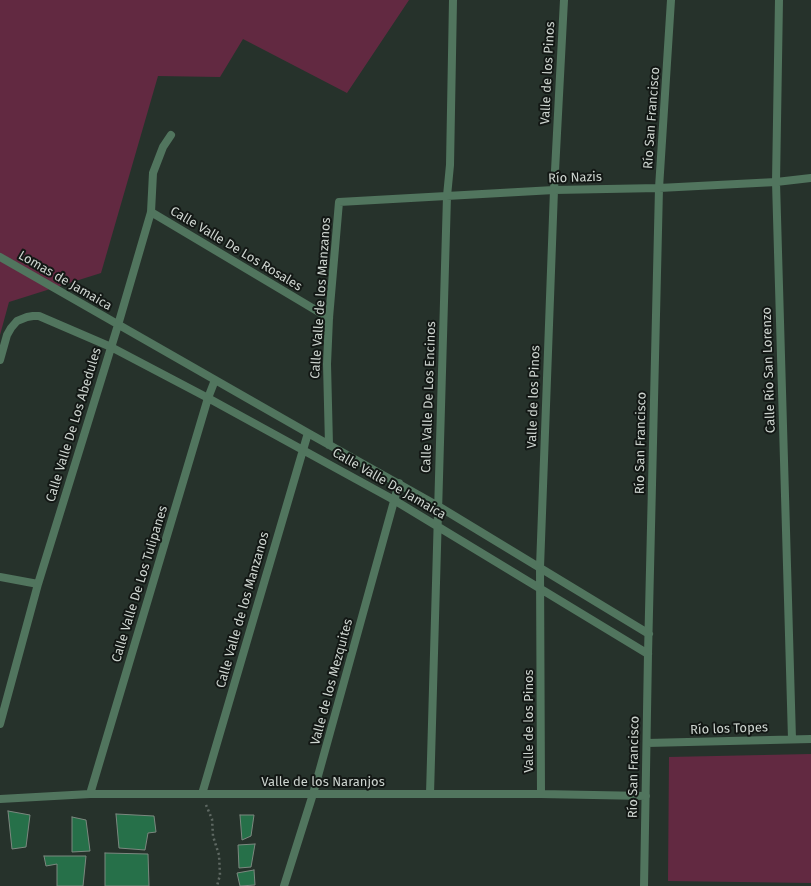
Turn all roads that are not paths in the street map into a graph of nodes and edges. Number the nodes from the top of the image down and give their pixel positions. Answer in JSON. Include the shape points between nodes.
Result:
{"nodes":[{"id":1,"x":453,"y":0,"type":"edge"},
{"id":2,"x":564,"y":0,"type":"edge"},
{"id":3,"x":671,"y":0,"type":"edge"},
{"id":4,"x":779,"y":0,"type":"edge"},
{"id":5,"x":171,"y":135,"type":"dead end"},
{"id":6,"x":811,"y":178,"type":"edge"},
{"id":7,"x":776,"y":182,"type":"junction"},
{"id":8,"x":660,"y":188,"type":"junction"},
{"id":9,"x":554,"y":190,"type":"junction"},
{"id":10,"x":447,"y":196,"type":"junction"},
{"id":11,"x":339,"y":202,"type":"joint"},
{"id":12,"x":150,"y":212,"type":"junction"},
{"id":13,"x":0,"y":257,"type":"edge"},
{"id":14,"x":329,"y":318,"type":"junction"},
{"id":15,"x":118,"y":325,"type":"junction"},
{"id":16,"x":111,"y":347,"type":"junction"},
{"id":17,"x":0,"y":360,"type":"edge"},
{"id":18,"x":215,"y":380,"type":"junction"},
{"id":19,"x":208,"y":398,"type":"junction"},
{"id":20,"x":308,"y":433,"type":"junction"},
{"id":21,"x":329,"y":445,"type":"junction"},
{"id":22,"x":303,"y":449,"type":"junction"},
{"id":23,"x":399,"y":483,"type":"junction"},
{"id":24,"x":394,"y":500,"type":"junction"},
{"id":25,"x":438,"y":506,"type":"junction"},
{"id":26,"x":438,"y":525,"type":"junction"},
{"id":27,"x":540,"y":567,"type":"junction"},
{"id":28,"x":0,"y":577,"type":"edge"},
{"id":29,"x":38,"y":584,"type":"junction"},
{"id":30,"x":541,"y":588,"type":"junction"},
{"id":31,"x":649,"y":634,"type":"junction"},
{"id":32,"x":648,"y":654,"type":"junction"},
{"id":33,"x":0,"y":724,"type":"edge"},
{"id":34,"x":792,"y":739,"type":"junction"},
{"id":35,"x":811,"y":739,"type":"edge"},
{"id":36,"x":647,"y":743,"type":"junction"},
{"id":37,"x":90,"y":794,"type":"junction"},
{"id":38,"x":202,"y":794,"type":"junction"},
{"id":39,"x":313,"y":794,"type":"junction"},
{"id":40,"x":430,"y":794,"type":"junction"},
{"id":41,"x":541,"y":794,"type":"junction"},
{"id":42,"x":646,"y":796,"type":"junction"},
{"id":43,"x":0,"y":799,"type":"edge"},
{"id":44,"x":284,"y":886,"type":"edge"},
{"id":45,"x":644,"y":886,"type":"edge"}],
"edges":[{"from":1,"to":10,"type":"street","name":"Calle Valle De Los Encinos","via":[[450,166]]},
{"from":2,"to":9,"type":"street","name":"Valle de los Pinos"},
{"from":3,"to":8,"type":"street","name":"Río San Francisco"},
{"from":4,"to":7,"type":"street","name":"Calle Río San Lorenzo"},
{"from":5,"to":12,"type":"street","name":"Calle Valle De Los Abedules","via":[[163,147],[153,173]]},
{"from":6,"to":7,"type":"street","name":"Río Nazis"},
{"from":7,"to":8,"type":"street","name":"Río Nazis"},
{"from":7,"to":34,"type":"street","name":"Calle Río San Lorenzo"},
{"from":8,"to":9,"type":"street","name":"Río Nazis"},
{"from":8,"to":31,"type":"street","name":"Río San Francisco"},
{"from":9,"to":10,"type":"street","name":"Río Nazis"},
{"from":9,"to":27,"type":"street","name":"Valle de los Pinos"},
{"from":10,"to":11,"type":"street","name":"Río Nazis"},
{"from":10,"to":25,"type":"street","name":"Calle Valle De Los Encinos"},
{"from":11,"to":14,"type":"street","name":"Calle Valle de los Manzanos"},
{"from":12,"to":14,"type":"street","name":"Calle Valle De Los Rosales"},
{"from":12,"to":15,"type":"street","name":"Calle Valle De Los Abedules"},
{"from":13,"to":15,"type":"street","name":"Lomas de Jamaica"},
{"from":14,"to":21,"type":"street","name":"Calle Valle de los Manzanos"},
{"from":15,"to":16,"type":"street","name":"Calle Valle De Los Abedules"},
{"from":15,"to":18,"type":"street","name":"Calle Valle De Jamaica"},
{"from":16,"to":17,"type":"street","name":"Calle Valle De Jamaica","via":[[39,316],[33,316],[17,322],[11,328],[6,335]]},
{"from":16,"to":19,"type":"street","name":"Calle Valle De Jamaica"},
{"from":16,"to":29,"type":"street","name":"Calle Valle De Los Abedules"},
{"from":18,"to":19,"type":"street","name":"Calle Valle De Los Tulipanes"},
{"from":18,"to":20,"type":"street","name":"Calle Valle De Jamaica"},
{"from":19,"to":22,"type":"street","name":"Calle Valle De Jamaica"},
{"from":19,"to":37,"type":"street","name":"Calle Valle De Los Tulipanes"},
{"from":20,"to":21,"type":"street","name":"Calle Valle De Jamaica"},
{"from":20,"to":22,"type":"street","name":"Calle Valle de los Manzanos"},
{"from":21,"to":23,"type":"street","name":"Calle Valle De Jamaica"},
{"from":22,"to":24,"type":"street","name":"Calle Valle De Jamaica"},
{"from":22,"to":38,"type":"street","name":"Calle Valle de los Manzanos"},
{"from":23,"to":24,"type":"street","name":"Valle de los Mezquites"},
{"from":23,"to":25,"type":"street","name":"Calle Valle De Jamaica"},
{"from":24,"to":26,"type":"street","name":"Calle Valle De Jamaica"},
{"from":24,"to":39,"type":"street","name":"Valle de los Mezquites"},
{"from":25,"to":26,"type":"street","name":"Calle Valle De Los Encinos"},
{"from":25,"to":27,"type":"street","name":"Calle Valle De Jamaica"},
{"from":26,"to":30,"type":"street","name":"Calle Valle De Jamaica"},
{"from":26,"to":40,"type":"street","name":"Calle Valle De Los Encinos"},
{"from":27,"to":30,"type":"street","name":"Valle de los Pinos"},
{"from":27,"to":31,"type":"street","name":"Calle Valle De Jamaica"},
{"from":28,"to":29,"type":"street"},
{"from":29,"to":33,"type":"street","name":"Calle Valle De Los Abedules"},
{"from":30,"to":32,"type":"street","name":"Calle Valle De Jamaica"},
{"from":30,"to":41,"type":"street","name":"Valle de los Pinos"},
{"from":31,"to":32,"type":"street","name":"Río San Francisco"},
{"from":32,"to":36,"type":"street","name":"Río San Francisco"},
{"from":34,"to":35,"type":"street","name":"Río los Topes"},
{"from":34,"to":36,"type":"street","name":"Río los Topes"},
{"from":36,"to":42,"type":"street","name":"Río San Francisco"},
{"from":37,"to":38,"type":"street","name":"Valle de los Naranjos"},
{"from":37,"to":43,"type":"street","name":"Valle de los Naranjos"},
{"from":38,"to":39,"type":"street","name":"Valle de los Naranjos"},
{"from":39,"to":40,"type":"street","name":"Valle de los Naranjos"},
{"from":39,"to":44,"type":"street","name":"Valle de los Mezquites"},
{"from":40,"to":41,"type":"street","name":"Valle de los Naranjos"},
{"from":41,"to":42,"type":"street","name":"Valle de los Naranjos"},
{"from":42,"to":45,"type":"street","name":"Río San Francisco"}]}
